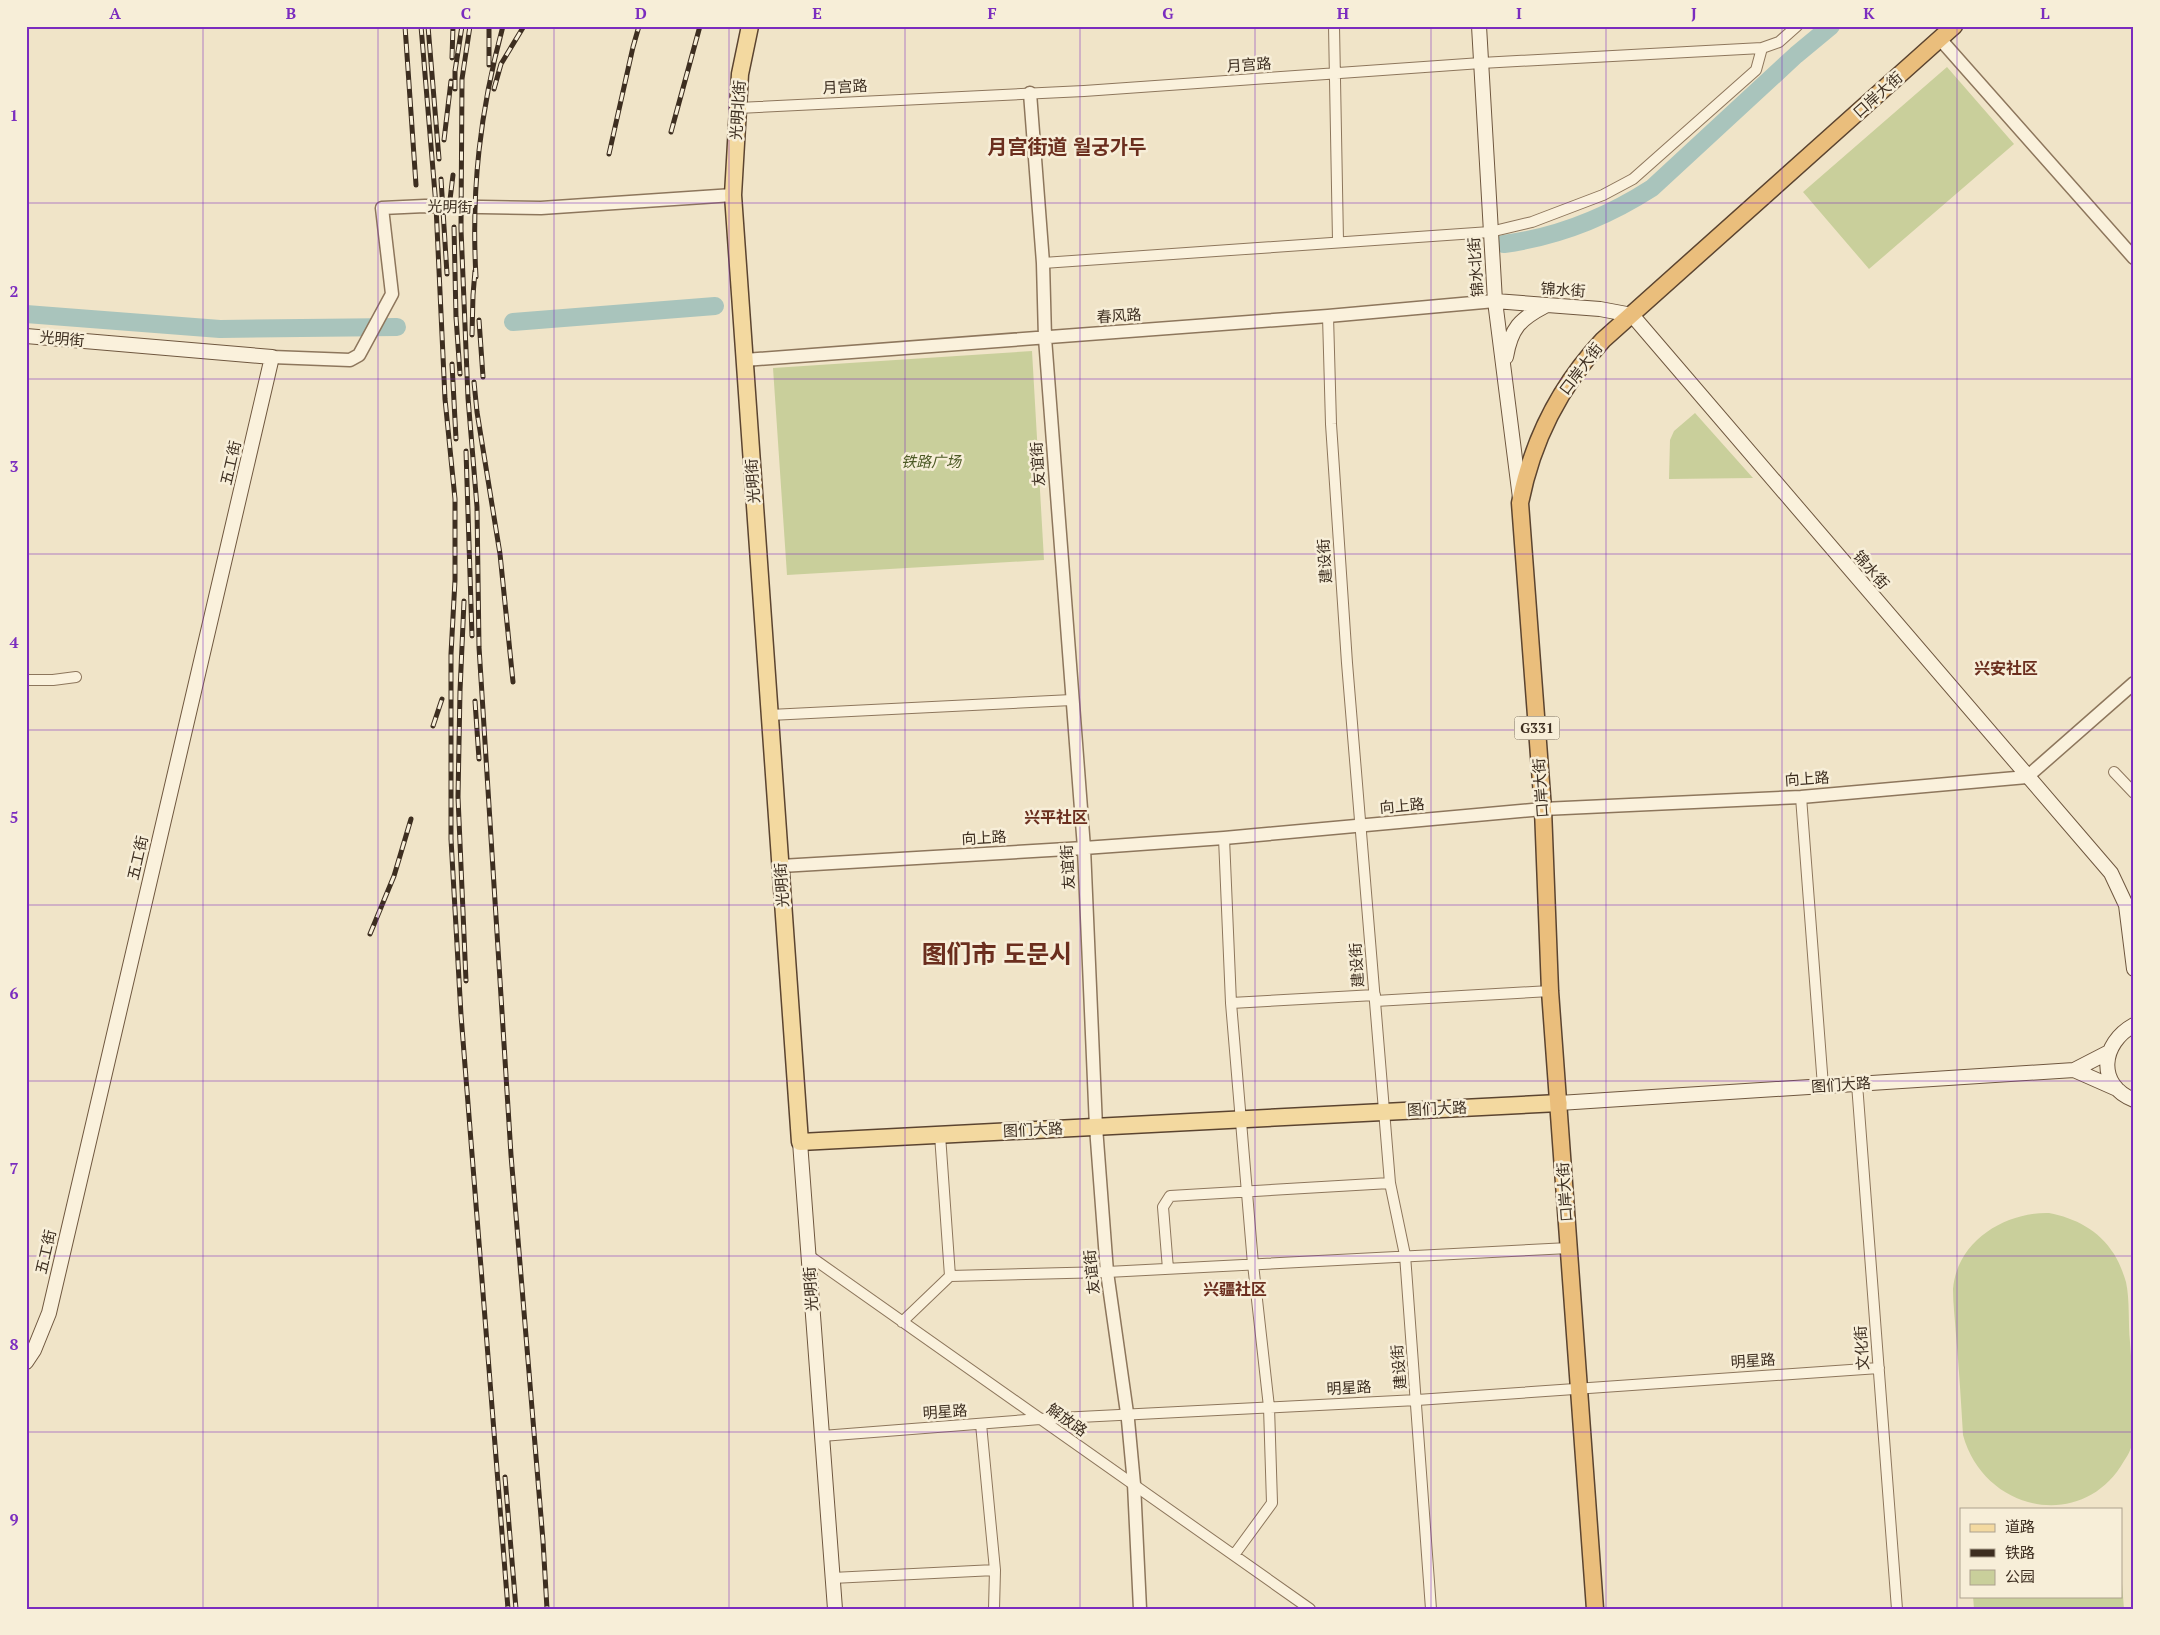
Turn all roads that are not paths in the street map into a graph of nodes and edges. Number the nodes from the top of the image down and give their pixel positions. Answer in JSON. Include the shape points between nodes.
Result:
{"nodes":[{"id":1,"x":750,"y":26,"type":"edge"},
{"id":2,"x":1334,"y":26,"type":"edge"},
{"id":3,"x":1480,"y":26,"type":"edge"},
{"id":4,"x":1797,"y":26,"type":"edge"},
{"id":5,"x":1954,"y":26,"type":"edge"},
{"id":6,"x":1940,"y":40,"type":"junction"},
{"id":7,"x":1762,"y":48,"type":"junction"},
{"id":8,"x":1482,"y":63,"type":"junction"},
{"id":9,"x":1336,"y":74,"type":"junction"},
{"id":10,"x":1030,"y":93,"type":"junction"},
{"id":11,"x":738,"y":108,"type":"junction"},
{"id":12,"x":733,"y":195,"type":"junction"},
{"id":13,"x":1490,"y":232,"type":"junction"},
{"id":14,"x":1338,"y":241,"type":"junction"},
{"id":15,"x":2134,"y":258,"type":"edge"},
{"id":16,"x":1043,"y":263,"type":"junction"},
{"id":17,"x":1495,"y":302,"type":"junction"},
{"id":18,"x":1546,"y":305,"type":"junction"},
{"id":19,"x":1632,"y":315,"type":"junction"},
{"id":20,"x":1328,"y":316,"type":"junction"},
{"id":21,"x":26,"y":336,"type":"edge"},
{"id":22,"x":1045,"y":338,"type":"junction"},
{"id":23,"x":272,"y":357,"type":"junction"},
{"id":24,"x":745,"y":360,"type":"junction"},
{"id":25,"x":1504,"y":372,"type":"junction"},
{"id":26,"x":1520,"y":503,"type":"junction"},
{"id":27,"x":76,"y":677,"type":"dead end"},
{"id":28,"x":26,"y":680,"type":"edge"},
{"id":29,"x":2134,"y":683,"type":"edge"},
{"id":30,"x":1072,"y":700,"type":"junction"},
{"id":31,"x":770,"y":715,"type":"junction"},
{"id":32,"x":2114,"y":772,"type":"dead end"},
{"id":33,"x":2026,"y":777,"type":"junction"},
{"id":34,"x":2134,"y":793,"type":"edge"},
{"id":35,"x":1801,"y":796,"type":"junction"},
{"id":36,"x":1543,"y":809,"type":"junction"},
{"id":37,"x":1362,"y":826,"type":"junction"},
{"id":38,"x":1224,"y":838,"type":"junction"},
{"id":39,"x":1084,"y":848,"type":"junction"},
{"id":40,"x":780,"y":866,"type":"junction"},
{"id":41,"x":2134,"y":969,"type":"edge"},
{"id":42,"x":1550,"y":991,"type":"junction"},
{"id":43,"x":1375,"y":998,"type":"junction"},
{"id":44,"x":1231,"y":1003,"type":"junction"},
{"id":45,"x":2134,"y":1025,"type":"edge"},
{"id":46,"x":2109,"y":1052,"type":"junction"},
{"id":47,"x":2074,"y":1070,"type":"junction"},
{"id":48,"x":1857,"y":1084,"type":"junction"},
{"id":49,"x":1823,"y":1086,"type":"junction"},
{"id":50,"x":2117,"y":1089,"type":"junction"},
{"id":51,"x":2134,"y":1100,"type":"edge"},
{"id":52,"x":1559,"y":1103,"type":"junction"},
{"id":53,"x":1384,"y":1112,"type":"junction"},
{"id":54,"x":1241,"y":1119,"type":"junction"},
{"id":55,"x":1096,"y":1127,"type":"junction"},
{"id":56,"x":940,"y":1135,"type":"junction"},
{"id":57,"x":800,"y":1142,"type":"junction"},
{"id":58,"x":1390,"y":1184,"type":"junction"},
{"id":59,"x":1247,"y":1191,"type":"junction"},
{"id":60,"x":1569,"y":1248,"type":"junction"},
{"id":61,"x":808,"y":1255,"type":"junction"},
{"id":62,"x":1405,"y":1255,"type":"junction"},
{"id":63,"x":1253,"y":1264,"type":"junction"},
{"id":64,"x":1168,"y":1269,"type":"junction"},
{"id":65,"x":1107,"y":1272,"type":"junction"},
{"id":66,"x":950,"y":1276,"type":"junction"},
{"id":67,"x":902,"y":1322,"type":"junction"},
{"id":68,"x":26,"y":1362,"type":"edge"},
{"id":69,"x":1879,"y":1368,"type":"junction"},
{"id":70,"x":1579,"y":1388,"type":"junction"},
{"id":71,"x":1417,"y":1400,"type":"junction"},
{"id":72,"x":1269,"y":1407,"type":"junction"},
{"id":73,"x":1128,"y":1415,"type":"junction"},
{"id":74,"x":1040,"y":1419,"type":"junction"},
{"id":75,"x":981,"y":1424,"type":"junction"},
{"id":76,"x":822,"y":1436,"type":"junction"},
{"id":77,"x":1134,"y":1484,"type":"junction"},
{"id":78,"x":1234,"y":1554,"type":"junction"},
{"id":79,"x":995,"y":1570,"type":"junction"},
{"id":80,"x":832,"y":1578,"type":"junction"},
{"id":81,"x":834,"y":1609,"type":"edge"},
{"id":82,"x":994,"y":1609,"type":"edge"},
{"id":83,"x":1140,"y":1609,"type":"edge"},
{"id":84,"x":1310,"y":1609,"type":"edge"},
{"id":85,"x":1431,"y":1609,"type":"edge"},
{"id":86,"x":1595,"y":1609,"type":"edge"},
{"id":87,"x":1897,"y":1609,"type":"edge"}],
"edges":[{"from":1,"to":11,"type":"main road","name":"光明北街","via":[[740,74]]},
{"from":2,"to":9,"type":"street"},
{"from":3,"to":8,"type":"main road","name":"锦水北街"},
{"from":4,"to":7,"type":"street","via":[[1779,42]]},
{"from":5,"to":6,"type":"highway","name":"口岸大街","number":"G331"},
{"from":6,"to":15,"type":"street"},
{"from":6,"to":19,"type":"highway","name":"口岸大街","number":"G331"},
{"from":7,"to":8,"type":"street","name":"月宫路"},
{"from":7,"to":13,"type":"street","via":[[1756,70],[1633,180],[1532,222]]},
{"from":8,"to":9,"type":"street","name":"月宫路"},
{"from":8,"to":13,"type":"main road","name":"锦水北街"},
{"from":9,"to":10,"type":"street","name":"月宫路"},
{"from":9,"to":14,"type":"street"},
{"from":10,"to":11,"type":"street","name":"月宫路"},
{"from":10,"to":16,"type":"street","name":"友谊街"},
{"from":11,"to":12,"type":"main road","name":"光明北街"},
{"from":12,"to":23,"type":"street","name":"光明街","via":[[541,208],[382,208],[392,294],[359,355],[350,360]]},
{"from":12,"to":24,"type":"main road","name":"光明街"},
{"from":13,"to":14,"type":"street"},
{"from":13,"to":17,"type":"main road","name":"锦水北街"},
{"from":14,"to":16,"type":"street"},
{"from":16,"to":22,"type":"street","name":"友谊街"},
{"from":17,"to":18,"type":"main road","name":"锦水街"},
{"from":17,"to":20,"type":"street","name":"春风路"},
{"from":17,"to":25,"type":"main road","name":"锦水北街"},
{"from":18,"to":19,"type":"main road","name":"锦水街"},
{"from":18,"to":25,"type":"main road","via":[[1521,321],[1509,338]]},
{"from":19,"to":26,"type":"highway","name":"口岸大街","number":"G331","via":[[1597,347],[1570,378],[1536,446]]},
{"from":19,"to":33,"type":"main road","name":"锦水街"},
{"from":20,"to":22,"type":"street","name":"春风路"},
{"from":20,"to":37,"type":"street","name":"建设街","via":[[1331,424]]},
{"from":21,"to":23,"type":"main road","name":"光明街"},
{"from":22,"to":24,"type":"street","name":"春风路"},
{"from":22,"to":30,"type":"street","name":"友谊街"},
{"from":23,"to":68,"type":"main road","name":"五工街","via":[[49,1313]]},
{"from":24,"to":31,"type":"main road","name":"光明街"},
{"from":25,"to":26,"type":"main road","name":"锦水北街"},
{"from":26,"to":36,"type":"highway","name":"口岸大街","number":"G331"},
{"from":27,"to":28,"type":"street"},
{"from":29,"to":33,"type":"street"},
{"from":30,"to":31,"type":"street"},
{"from":30,"to":39,"type":"street","name":"友谊街"},
{"from":31,"to":40,"type":"main road","name":"光明街"},
{"from":32,"to":34,"type":"street"},
{"from":33,"to":35,"type":"street","name":"向上路"},
{"from":33,"to":41,"type":"main road","name":"锦水街","via":[[2111,873],[2126,905]]},
{"from":35,"to":36,"type":"street","name":"向上路"},
{"from":35,"to":49,"type":"street"},
{"from":36,"to":37,"type":"street","name":"向上路"},
{"from":36,"to":42,"type":"highway","name":"口岸大街","number":"G331"},
{"from":37,"to":38,"type":"street","name":"向上路"},
{"from":37,"to":43,"type":"street","name":"建设街"},
{"from":38,"to":39,"type":"street","name":"向上路"},
{"from":38,"to":44,"type":"street"},
{"from":39,"to":40,"type":"street","name":"向上路"},
{"from":39,"to":55,"type":"street","name":"友谊街"},
{"from":40,"to":57,"type":"main road","name":"光明街"},
{"from":42,"to":43,"type":"street"},
{"from":42,"to":52,"type":"highway","name":"口岸大街","number":"G331"},
{"from":43,"to":44,"type":"street"},
{"from":43,"to":53,"type":"street","name":"建设街"},
{"from":44,"to":54,"type":"street"},
{"from":45,"to":46,"type":"main road","via":[[2118,1036]]},
{"from":46,"to":47,"type":"main road"},
{"from":46,"to":50,"type":"main road","via":[[2107,1065]]},
{"from":47,"to":48,"type":"main road","name":"图们大路"},
{"from":47,"to":50,"type":"main road"},
{"from":48,"to":49,"type":"main road","name":"图们大路"},
{"from":48,"to":69,"type":"street","name":"文化街"},
{"from":49,"to":52,"type":"main road","name":"图们大路"},
{"from":50,"to":51,"type":"main road"},
{"from":52,"to":53,"type":"main road","name":"图们大路"},
{"from":52,"to":60,"type":"highway","name":"口岸大街","number":"G331"},
{"from":53,"to":54,"type":"main road","name":"图们大路"},
{"from":53,"to":58,"type":"street","name":"建设街"},
{"from":54,"to":55,"type":"main road","name":"图们大路"},
{"from":54,"to":59,"type":"street"},
{"from":55,"to":56,"type":"main road","name":"图们大路"},
{"from":55,"to":65,"type":"street","name":"友谊街"},
{"from":56,"to":57,"type":"main road","name":"图们大路"},
{"from":56,"to":66,"type":"street"},
{"from":57,"to":61,"type":"main road","name":"光明街"},
{"from":58,"to":59,"type":"street"},
{"from":58,"to":62,"type":"street","name":"建设街"},
{"from":59,"to":63,"type":"street"},
{"from":59,"to":64,"type":"street","via":[[1170,1196],[1163,1207]]},
{"from":60,"to":62,"type":"street"},
{"from":60,"to":70,"type":"highway","name":"口岸大街","number":"G331"},
{"from":61,"to":67,"type":"street","name":"解放路"},
{"from":61,"to":76,"type":"main road","name":"光明街"},
{"from":62,"to":63,"type":"street"},
{"from":62,"to":71,"type":"street","name":"建设街"},
{"from":63,"to":64,"type":"street"},
{"from":63,"to":72,"type":"street"},
{"from":64,"to":65,"type":"street"},
{"from":65,"to":66,"type":"street"},
{"from":65,"to":73,"type":"street","name":"友谊街"},
{"from":66,"to":67,"type":"street"},
{"from":67,"to":74,"type":"street","name":"解放路"},
{"from":69,"to":70,"type":"street","name":"明星路"},
{"from":69,"to":87,"type":"street","name":"文化街"},
{"from":70,"to":71,"type":"street","name":"明星路"},
{"from":70,"to":86,"type":"highway","name":"口岸大街","number":"G331"},
{"from":71,"to":72,"type":"street","name":"明星路"},
{"from":71,"to":85,"type":"street","name":"建设街"},
{"from":72,"to":73,"type":"street","name":"明星路"},
{"from":72,"to":78,"type":"street","via":[[1272,1503]]},
{"from":73,"to":74,"type":"street","name":"明星路"},
{"from":73,"to":77,"type":"street","name":"友谊街"},
{"from":74,"to":75,"type":"street","name":"明星路"},
{"from":74,"to":77,"type":"street","name":"解放路"},
{"from":75,"to":76,"type":"street","name":"明星路"},
{"from":75,"to":79,"type":"street"},
{"from":76,"to":80,"type":"main road","name":"光明街"},
{"from":77,"to":78,"type":"street","name":"解放路"},
{"from":77,"to":83,"type":"street","name":"友谊街"},
{"from":78,"to":84,"type":"street","name":"解放路"},
{"from":79,"to":80,"type":"street"},
{"from":79,"to":82,"type":"street"},
{"from":80,"to":81,"type":"main road","name":"光明街"}]}
